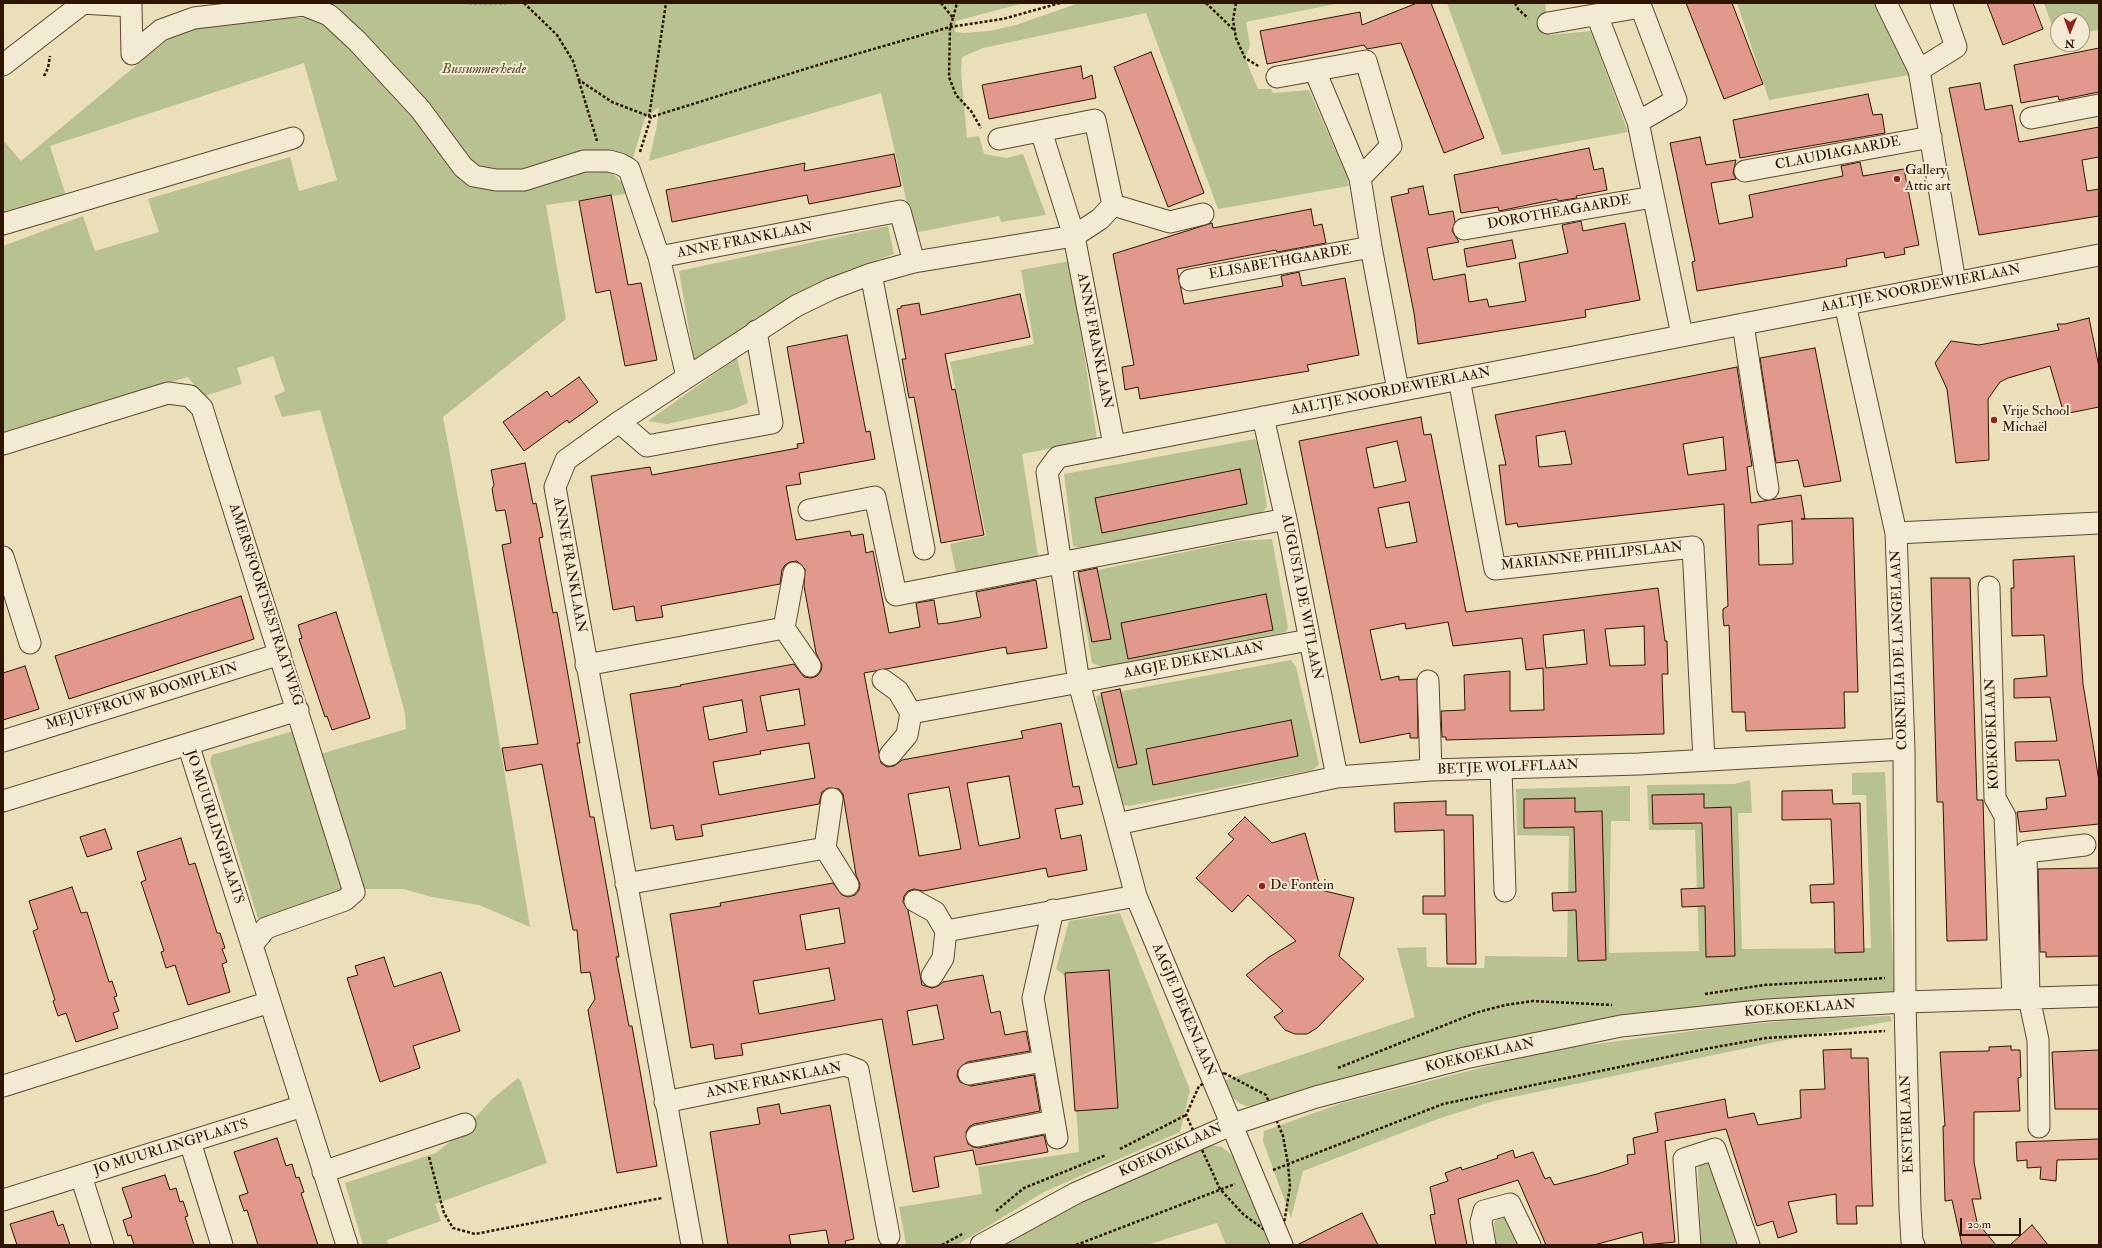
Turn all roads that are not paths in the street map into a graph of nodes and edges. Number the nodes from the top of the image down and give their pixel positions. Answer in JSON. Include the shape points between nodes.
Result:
{"nodes":[{"id":1,"x":1886,"y":3,"type":"edge"},
{"id":2,"x":1941,"y":3,"type":"edge"},
{"id":3,"x":82,"y":4,"type":"edge"},
{"id":4,"x":131,"y":5,"type":"edge"},
{"id":5,"x":1597,"y":15,"type":"junction"},
{"id":6,"x":1548,"y":23,"type":"dead end"},
{"id":7,"x":3,"y":65,"type":"edge"},
{"id":8,"x":1919,"y":70,"type":"junction"},
{"id":9,"x":1315,"y":71,"type":"junction"},
{"id":10,"x":1277,"y":77,"type":"road end"},
{"id":11,"x":2099,"y":105,"type":"edge"},
{"id":12,"x":2031,"y":118,"type":"dead end"},
{"id":13,"x":1638,"y":122,"type":"junction"},
{"id":14,"x":1041,"y":131,"type":"junction"},
{"id":15,"x":1930,"y":137,"type":"junction"},
{"id":16,"x":293,"y":138,"type":"dead end"},
{"id":17,"x":999,"y":139,"type":"road end"},
{"id":18,"x":1745,"y":171,"type":"dead end"},
{"id":19,"x":1360,"y":178,"type":"junction"},
{"id":20,"x":1653,"y":197,"type":"junction"},
{"id":21,"x":1113,"y":205,"type":"junction"},
{"id":22,"x":1203,"y":214,"type":"dead end"},
{"id":23,"x":3,"y":224,"type":"edge"},
{"id":24,"x":1464,"y":229,"type":"dead end"},
{"id":25,"x":1074,"y":236,"type":"junction"},
{"id":26,"x":1371,"y":247,"type":"junction"},
{"id":27,"x":2099,"y":255,"type":"edge"},
{"id":28,"x":659,"y":257,"type":"junction"},
{"id":29,"x":914,"y":262,"type":"junction"},
{"id":30,"x":871,"y":274,"type":"junction"},
{"id":31,"x":1190,"y":280,"type":"dead end"},
{"id":32,"x":1955,"y":282,"type":"junction"},
{"id":33,"x":1845,"y":304,"type":"junction"},
{"id":34,"x":1743,"y":324,"type":"junction"},
{"id":35,"x":756,"y":330,"type":"junction"},
{"id":36,"x":1682,"y":335,"type":"junction"},
{"id":37,"x":687,"y":378,"type":"junction"},
{"id":38,"x":1459,"y":379,"type":"junction"},
{"id":39,"x":1398,"y":390,"type":"junction"},
{"id":40,"x":1263,"y":417,"type":"junction"},
{"id":41,"x":619,"y":422,"type":"junction"},
{"id":42,"x":3,"y":444,"type":"edge"},
{"id":43,"x":1114,"y":445,"type":"junction"},
{"id":44,"x":1047,"y":472,"type":"joint"},
{"id":45,"x":1768,"y":489,"type":"dead end"},
{"id":46,"x":809,"y":510,"type":"dead end"},
{"id":47,"x":1286,"y":519,"type":"junction"},
{"id":48,"x":2099,"y":523,"type":"edge"},
{"id":49,"x":1896,"y":533,"type":"junction"},
{"id":50,"x":924,"y":548,"type":"dead end"},
{"id":51,"x":3,"y":557,"type":"edge"},
{"id":52,"x":1060,"y":564,"type":"junction"},
{"id":53,"x":794,"y":573,"type":"dead end"},
{"id":54,"x":1989,"y":587,"type":"dead end"},
{"id":55,"x":784,"y":628,"type":"junction"},
{"id":56,"x":1309,"y":640,"type":"junction"},
{"id":57,"x":30,"y":643,"type":"dead end"},
{"id":58,"x":280,"y":654,"type":"junction"},
{"id":59,"x":586,"y":665,"type":"junction"},
{"id":60,"x":810,"y":666,"type":"dead end"},
{"id":61,"x":883,"y":680,"type":"dead end"},
{"id":62,"x":1428,"y":681,"type":"dead end"},
{"id":63,"x":1079,"y":683,"type":"junction"},
{"id":64,"x":298,"y":710,"type":"junction"},
{"id":65,"x":911,"y":713,"type":"junction"},
{"id":66,"x":3,"y":741,"type":"edge"},
{"id":67,"x":188,"y":744,"type":"junction"},
{"id":68,"x":1904,"y":749,"type":"junction"},
{"id":69,"x":890,"y":755,"type":"dead end"},
{"id":70,"x":1704,"y":760,"type":"junction"},
{"id":71,"x":1501,"y":768,"type":"junction"},
{"id":72,"x":1431,"y":770,"type":"junction"},
{"id":73,"x":1337,"y":777,"type":"junction"},
{"id":74,"x":832,"y":799,"type":"dead end"},
{"id":75,"x":3,"y":801,"type":"edge"},
{"id":76,"x":1117,"y":824,"type":"junction"},
{"id":77,"x":2085,"y":845,"type":"dead end"},
{"id":78,"x":825,"y":848,"type":"junction"},
{"id":79,"x":626,"y":884,"type":"junction"},
{"id":80,"x":848,"y":885,"type":"dead end"},
{"id":81,"x":1505,"y":891,"type":"dead end"},
{"id":82,"x":1136,"y":896,"type":"junction"},
{"id":83,"x":915,"y":901,"type":"dead end"},
{"id":84,"x":1053,"y":910,"type":"junction"},
{"id":85,"x":946,"y":931,"type":"junction"},
{"id":86,"x":252,"y":945,"type":"junction"},
{"id":87,"x":932,"y":976,"type":"dead end"},
{"id":88,"x":2099,"y":996,"type":"edge"},
{"id":89,"x":2021,"y":998,"type":"junction"},
{"id":90,"x":270,"y":1002,"type":"junction"},
{"id":91,"x":1904,"y":1002,"type":"junction"},
{"id":92,"x":1044,"y":1061,"type":"junction"},
{"id":93,"x":969,"y":1074,"type":"dead end"},
{"id":94,"x":3,"y":1086,"type":"edge"},
{"id":95,"x":665,"y":1102,"type":"junction"},
{"id":96,"x":303,"y":1106,"type":"junction"},
{"id":97,"x":465,"y":1124,"type":"dead end"},
{"id":98,"x":1233,"y":1124,"type":"junction"},
{"id":99,"x":2039,"y":1126,"type":"dead end"},
{"id":100,"x":977,"y":1136,"type":"dead end"},
{"id":101,"x":190,"y":1142,"type":"junction"},
{"id":102,"x":324,"y":1172,"type":"junction"},
{"id":103,"x":81,"y":1176,"type":"junction"},
{"id":104,"x":3,"y":1200,"type":"edge"},
{"id":105,"x":889,"y":1236,"type":"dead end"},
{"id":106,"x":1282,"y":1243,"type":"edge"},
{"id":107,"x":1908,"y":1244,"type":"edge"},
{"id":108,"x":103,"y":1245,"type":"edge"},
{"id":109,"x":222,"y":1245,"type":"edge"},
{"id":110,"x":347,"y":1245,"type":"edge"},
{"id":111,"x":692,"y":1245,"type":"edge"},
{"id":112,"x":981,"y":1245,"type":"edge"},
{"id":113,"x":1485,"y":1245,"type":"edge"},
{"id":114,"x":1530,"y":1245,"type":"edge"},
{"id":115,"x":1690,"y":1245,"type":"edge"},
{"id":116,"x":1749,"y":1245,"type":"edge"}],
"edges":[{"from":1,"to":8,"type":"street"},
{"from":2,"to":8,"type":"street","via":[[1956,47]]},
{"from":3,"to":4,"type":"street"},
{"from":3,"to":7,"type":"street"},
{"from":4,"to":28,"type":"street","via":[[132,54],[161,30],[194,18],[304,5],[329,15],[357,40],[420,109],[463,167],[474,176],[496,180],[524,180],[584,161],[609,161],[629,169]]},
{"from":5,"to":6,"type":"street"},
{"from":5,"to":13,"type":"street"},
{"from":5,"to":13,"type":"street","via":[[1641,7],[1676,100]]},
{"from":8,"to":15,"type":"street"},
{"from":9,"to":10,"type":"street"},
{"from":9,"to":19,"type":"street","name":"ELISABETHGAARDE"},
{"from":9,"to":19,"type":"street","via":[[1366,61],[1391,146]]},
{"from":11,"to":12,"type":"street"},
{"from":13,"to":20,"type":"street"},
{"from":14,"to":17,"type":"street"},
{"from":14,"to":21,"type":"street","via":[[1095,120]]},
{"from":14,"to":25,"type":"street","name":"ANNE FRANKLAAN"},
{"from":15,"to":18,"type":"street","name":"CLAUDIAGAARDE"},
{"from":15,"to":32,"type":"street"},
{"from":16,"to":23,"type":"street"},
{"from":19,"to":26,"type":"street","name":"ELISABETHGAARDE"},
{"from":20,"to":24,"type":"street","name":"DOROTHEAGAARDE"},
{"from":20,"to":36,"type":"street"},
{"from":21,"to":22,"type":"street","via":[[1170,222]]},
{"from":21,"to":25,"type":"street","name":"ANNE FRANKLAAN","via":[[1100,219]]},
{"from":25,"to":29,"type":"street","name":"ANNE FRANKLAAN"},
{"from":25,"to":43,"type":"street","name":"ANNE FRANKLAAN"},
{"from":26,"to":31,"type":"street","name":"ELISABETHGAARDE"},
{"from":26,"to":39,"type":"street","name":"ELISABETHGAARDE"},
{"from":27,"to":32,"type":"street","name":"AALTJE NOORDEWIERLAAN"},
{"from":28,"to":29,"type":"street","name":"ANNE FRANKLAAN","via":[[900,211]]},
{"from":28,"to":37,"type":"street","name":"ANNE FRANKLAAN"},
{"from":29,"to":30,"type":"street","name":"ANNE FRANKLAAN"},
{"from":30,"to":35,"type":"street","name":"ANNE FRANKLAAN","via":[[796,306]]},
{"from":30,"to":50,"type":"street"},
{"from":32,"to":33,"type":"street","name":"AALTJE NOORDEWIERLAAN"},
{"from":33,"to":34,"type":"street","name":"AALTJE NOORDEWIERLAAN"},
{"from":33,"to":49,"type":"street","name":"CORNELIA DE LANGELAAN"},
{"from":34,"to":36,"type":"street","name":"AALTJE NOORDEWIERLAAN"},
{"from":34,"to":45,"type":"street"},
{"from":35,"to":37,"type":"street","name":"ANNE FRANKLAAN"},
{"from":35,"to":41,"type":"street","via":[[772,423],[647,446]]},
{"from":36,"to":38,"type":"street","name":"AALTJE NOORDEWIERLAAN"},
{"from":37,"to":41,"type":"street","name":"ANNE FRANKLAAN"},
{"from":38,"to":39,"type":"street","name":"AALTJE NOORDEWIERLAAN"},
{"from":38,"to":70,"type":"street","name":"MARIANNE PHILIPSLAAN","via":[[1496,569],[1693,547]]},
{"from":39,"to":40,"type":"street","name":"AALTJE NOORDEWIERLAAN"},
{"from":40,"to":43,"type":"street","name":"AALTJE NOORDEWIERLAAN"},
{"from":40,"to":47,"type":"street","name":"AUGUSTA DE WITLAAN"},
{"from":41,"to":59,"type":"street","name":"ANNE FRANKLAAN","via":[[566,460],[555,487]]},
{"from":42,"to":58,"type":"street","name":"AMERSFOORTSESTRAATWEG","via":[[168,393],[190,396],[202,408]]},
{"from":43,"to":44,"type":"street","name":"AALTJE NOORDEWIERLAAN","via":[[1058,457]]},
{"from":44,"to":52,"type":"street","name":"AAGJE DEKENLAAN"},
{"from":46,"to":52,"type":"street","via":[[875,498],[896,595]]},
{"from":47,"to":52,"type":"street"},
{"from":47,"to":56,"type":"street","name":"AUGUSTA DE WITLAAN"},
{"from":48,"to":49,"type":"street"},
{"from":49,"to":68,"type":"street","name":"CORNELIA DE LANGELAAN"},
{"from":51,"to":57,"type":"street"},
{"from":52,"to":63,"type":"street","name":"AAGJE DEKENLAAN"},
{"from":53,"to":55,"type":"street"},
{"from":54,"to":89,"type":"street","name":"KOEKOEKLAAN","via":[[1995,798],[2005,816]]},
{"from":55,"to":59,"type":"street"},
{"from":55,"to":60,"type":"street"},
{"from":56,"to":63,"type":"street","name":"AAGJE DEKENLAAN"},
{"from":56,"to":73,"type":"street","name":"AUGUSTA DE WITLAAN"},
{"from":58,"to":64,"type":"street","name":"AMERSFOORTSESTRAATWEG"},
{"from":58,"to":66,"type":"street","name":"MEJUFFROUW BOOMPLEIN"},
{"from":59,"to":79,"type":"street","name":"ANNE FRANKLAAN"},
{"from":61,"to":65,"type":"street","via":[[898,692]]},
{"from":62,"to":72,"type":"street"},
{"from":63,"to":65,"type":"street","name":"AAGJE DEKENLAAN"},
{"from":63,"to":76,"type":"street","name":"AAGJE DEKENLAAN"},
{"from":64,"to":67,"type":"street"},
{"from":64,"to":86,"type":"street","name":"AMERSFOORTSESTRAATWEG","via":[[354,892],[345,900],[266,928]]},
{"from":65,"to":69,"type":"street","via":[[907,735]]},
{"from":67,"to":75,"type":"street","name":"JO MUURLINGPLAATS"},
{"from":67,"to":86,"type":"street","name":"JO MUURLINGPLAATS"},
{"from":68,"to":70,"type":"street","name":"BETJE WOLFFLAAN"},
{"from":68,"to":91,"type":"street","name":"CORNELIA DE LANGELAAN"},
{"from":70,"to":71,"type":"street","name":"BETJE WOLFFLAAN"},
{"from":71,"to":72,"type":"street","name":"BETJE WOLFFLAAN"},
{"from":71,"to":81,"type":"street"},
{"from":72,"to":73,"type":"street","name":"BETJE WOLFFLAAN"},
{"from":73,"to":76,"type":"street","name":"BETJE WOLFFLAAN"},
{"from":74,"to":78,"type":"street"},
{"from":76,"to":82,"type":"street","name":"AAGJE DEKENLAAN"},
{"from":77,"to":89,"type":"street","via":[[2026,852]]},
{"from":78,"to":79,"type":"street"},
{"from":78,"to":80,"type":"street"},
{"from":79,"to":95,"type":"street","name":"ANNE FRANKLAAN"},
{"from":82,"to":84,"type":"street"},
{"from":82,"to":98,"type":"street","name":"AAGJE DEKENLAAN"},
{"from":83,"to":85,"type":"street","via":[[935,912]]},
{"from":84,"to":85,"type":"street"},
{"from":84,"to":92,"type":"street","via":[[1033,998]]},
{"from":85,"to":87,"type":"street","via":[[943,958]]},
{"from":86,"to":90,"type":"street","name":"JO MUURLINGPLAATS"},
{"from":88,"to":89,"type":"street","name":"KOEKOEKLAAN"},
{"from":89,"to":91,"type":"street","name":"KOEKOEKLAAN"},
{"from":89,"to":99,"type":"street","via":[[2038,1040]]},
{"from":90,"to":94,"type":"street"},
{"from":90,"to":96,"type":"street","name":"JO MUURLINGPLAATS"},
{"from":91,"to":98,"type":"street","name":"KOEKOEKLAAN","via":[[1767,1010],[1620,1026],[1465,1058],[1316,1097]]},
{"from":91,"to":107,"type":"street","name":"EKSTERLAAN"},
{"from":92,"to":93,"type":"street"},
{"from":92,"to":100,"type":"street","via":[[1055,1130]]},
{"from":95,"to":105,"type":"street","name":"ANNE FRANKLAAN","via":[[845,1065],[858,1070]]},
{"from":95,"to":111,"type":"street","name":"ANNE FRANKLAAN"},
{"from":96,"to":101,"type":"street","name":"JO MUURLINGPLAATS"},
{"from":96,"to":102,"type":"street"},
{"from":97,"to":102,"type":"street"},
{"from":98,"to":106,"type":"street","name":"AAGJE DEKENLAAN"},
{"from":98,"to":112,"type":"street","name":"KOEKOEKLAAN","via":[[1076,1193]]},
{"from":101,"to":103,"type":"street","name":"JO MUURLINGPLAATS"},
{"from":101,"to":109,"type":"street"},
{"from":102,"to":110,"type":"street"},
{"from":103,"to":104,"type":"street","name":"JO MUURLINGPLAATS"},
{"from":103,"to":108,"type":"street"},
{"from":113,"to":114,"type":"street","via":[[1481,1222],[1484,1211],[1510,1204]]},
{"from":115,"to":116,"type":"street","via":[[1684,1159],[1715,1149]]}]}
